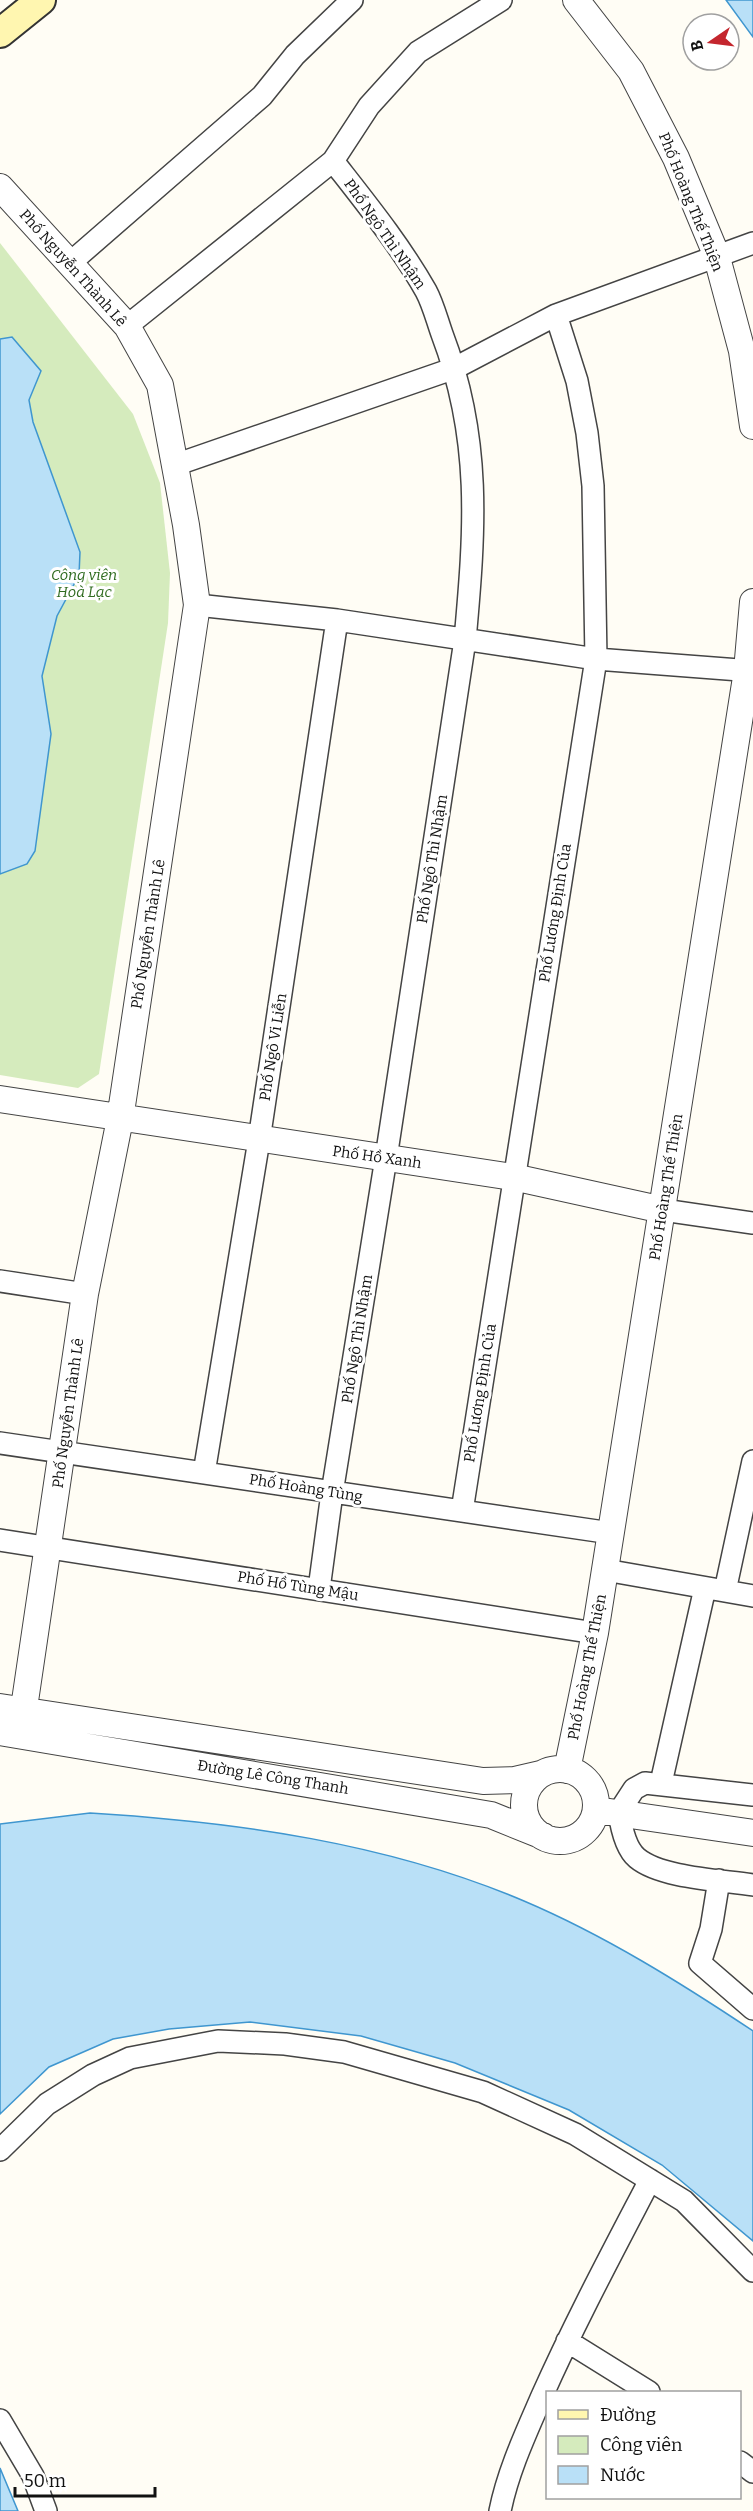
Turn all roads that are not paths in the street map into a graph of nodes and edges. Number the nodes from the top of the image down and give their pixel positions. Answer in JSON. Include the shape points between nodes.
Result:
{"nodes":[{"id":1,"x":41,"y":0,"type":"edge"},
{"id":2,"x":352,"y":0,"type":"edge"},
{"id":3,"x":501,"y":0,"type":"edge"},
{"id":4,"x":576,"y":0,"type":"edge"},
{"id":5,"x":0,"y":33,"type":"edge"},
{"id":6,"x":333,"y":161,"type":"junction"},
{"id":7,"x":0,"y":187,"type":"edge"},
{"id":8,"x":753,"y":243,"type":"edge"},
{"id":9,"x":716,"y":254,"type":"junction"},
{"id":10,"x":70,"y":263,"type":"junction"},
{"id":11,"x":556,"y":315,"type":"junction"},
{"id":12,"x":127,"y":326,"type":"junction"},
{"id":13,"x":455,"y":368,"type":"junction"},
{"id":14,"x":753,"y":426,"type":"edge"},
{"id":15,"x":176,"y":465,"type":"junction"},
{"id":16,"x":753,"y":602,"type":"edge"},
{"id":17,"x":197,"y":605,"type":"junction"},
{"id":18,"x":337,"y":620,"type":"junction"},
{"id":19,"x":465,"y":640,"type":"junction"},
{"id":20,"x":596,"y":659,"type":"junction"},
{"id":21,"x":750,"y":671,"type":"edge"},
{"id":22,"x":0,"y":1099,"type":"edge"},
{"id":23,"x":120,"y":1119,"type":"junction"},
{"id":24,"x":259,"y":1140,"type":"junction"},
{"id":25,"x":386,"y":1158,"type":"junction"},
{"id":26,"x":513,"y":1177,"type":"junction"},
{"id":27,"x":663,"y":1210,"type":"junction"},
{"id":28,"x":753,"y":1223,"type":"edge"},
{"id":29,"x":0,"y":1281,"type":"edge"},
{"id":30,"x":85,"y":1294,"type":"junction"},
{"id":31,"x":0,"y":1443,"type":"edge"},
{"id":32,"x":64,"y":1452,"type":"junction"},
{"id":33,"x":753,"y":1461,"type":"edge"},
{"id":34,"x":204,"y":1473,"type":"junction"},
{"id":35,"x":332,"y":1493,"type":"junction"},
{"id":36,"x":462,"y":1512,"type":"junction"},
{"id":37,"x":611,"y":1533,"type":"junction"},
{"id":38,"x":0,"y":1540,"type":"edge"},
{"id":39,"x":48,"y":1549,"type":"junction"},
{"id":40,"x":605,"y":1570,"type":"junction"},
{"id":41,"x":319,"y":1589,"type":"junction"},
{"id":42,"x":715,"y":1589,"type":"junction"},
{"id":43,"x":753,"y":1596,"type":"edge"},
{"id":44,"x":595,"y":1633,"type":"junction"},
{"id":45,"x":11,"y":1721,"type":"edge"},
{"id":46,"x":567,"y":1770,"type":"junction"},
{"id":47,"x":541,"y":1774,"type":"junction"},
{"id":48,"x":661,"y":1783,"type":"junction"},
{"id":49,"x":753,"y":1795,"type":"edge"},
{"id":50,"x":607,"y":1811,"type":"junction"},
{"id":51,"x":753,"y":1833,"type":"edge"},
{"id":52,"x":543,"y":1836,"type":"junction"},
{"id":53,"x":719,"y":1880,"type":"junction"},
{"id":54,"x":753,"y":1885,"type":"edge"},
{"id":55,"x":753,"y":2009,"type":"edge"},
{"id":56,"x":0,"y":2150,"type":"edge"},
{"id":57,"x":650,"y":2180,"type":"junction"},
{"id":58,"x":753,"y":2271,"type":"edge"},
{"id":59,"x":567,"y":2341,"type":"junction"},
{"id":60,"x":647,"y":2391,"type":"edge"},
{"id":61,"x":0,"y":2420,"type":"edge"},
{"id":62,"x":741,"y":2463,"type":"edge"},
{"id":63,"x":753,"y":2472,"type":"edge"},
{"id":64,"x":46,"y":2511,"type":"edge"},
{"id":65,"x":500,"y":2511,"type":"edge"}],
"edges":[{"from":1,"to":5,"type":"main road"},
{"from":2,"to":10,"type":"street","via":[[295,55],[262,96]]},
{"from":3,"to":6,"type":"street","via":[[418,52],[369,106]]},
{"from":4,"to":9,"type":"street","name":"Phố Hoàng Thế Thiện","via":[[631,71],[676,158]]},
{"from":6,"to":12,"type":"street"},
{"from":6,"to":13,"type":"street","name":"Phố Ngô Thì Nhậm","via":[[377,217],[426,292]]},
{"from":7,"to":10,"type":"street","name":"Phố Nguyễn Thành Lê"},
{"from":8,"to":9,"type":"street"},
{"from":9,"to":11,"type":"street"},
{"from":9,"to":14,"type":"street","name":"Phố Hoàng Thế Thiện","via":[[742,351]]},
{"from":10,"to":12,"type":"street","name":"Phố Nguyễn Thành Lê"},
{"from":11,"to":13,"type":"street"},
{"from":11,"to":20,"type":"street","name":"Phố Lương Định Của","via":[[577,381],[590,454]]},
{"from":12,"to":15,"type":"street","name":"Phố Nguyễn Thành Lê","via":[[160,385]]},
{"from":13,"to":15,"type":"street"},
{"from":13,"to":19,"type":"street","name":"Phố Ngô Thì Nhậm","via":[[468,419],[475,485]]},
{"from":15,"to":17,"type":"street","name":"Phố Nguyễn Thành Lê"},
{"from":16,"to":21,"type":"street","name":"Phố Hoàng Thế Thiện"},
{"from":17,"to":18,"type":"street"},
{"from":17,"to":23,"type":"street","name":"Phố Nguyễn Thành Lê"},
{"from":18,"to":19,"type":"street"},
{"from":18,"to":24,"type":"street","name":"Phố Ngô Vi Liễn"},
{"from":19,"to":20,"type":"street"},
{"from":19,"to":25,"type":"street","name":"Phố Ngô Thì Nhậm"},
{"from":20,"to":21,"type":"street"},
{"from":20,"to":26,"type":"street","name":"Phố Lương Định Của"},
{"from":21,"to":27,"type":"street","name":"Phố Hoàng Thế Thiện"},
{"from":22,"to":23,"type":"street","name":"Phố Hồ Xanh"},
{"from":23,"to":24,"type":"street","name":"Phố Hồ Xanh"},
{"from":23,"to":30,"type":"street","name":"Phố Nguyễn Thành Lê"},
{"from":24,"to":25,"type":"street","name":"Phố Hồ Xanh"},
{"from":24,"to":34,"type":"street","name":"Phố Ngô Vi Liễn"},
{"from":25,"to":26,"type":"street","name":"Phố Hồ Xanh"},
{"from":25,"to":35,"type":"street","name":"Phố Ngô Thì Nhậm"},
{"from":26,"to":27,"type":"street","name":"Phố Hồ Xanh"},
{"from":26,"to":36,"type":"street","name":"Phố Lương Định Của"},
{"from":27,"to":28,"type":"street","name":"Phố Hồ Xanh"},
{"from":27,"to":37,"type":"street","name":"Phố Hoàng Thế Thiện"},
{"from":29,"to":30,"type":"street"},
{"from":30,"to":32,"type":"street","name":"Phố Nguyễn Thành Lê"},
{"from":31,"to":32,"type":"street","name":"Phố Hoàng Tùng"},
{"from":32,"to":34,"type":"street","name":"Phố Hoàng Tùng"},
{"from":32,"to":39,"type":"street","name":"Phố Nguyễn Thành Lê"},
{"from":33,"to":42,"type":"street"},
{"from":34,"to":35,"type":"street","name":"Phố Hoàng Tùng"},
{"from":35,"to":36,"type":"street","name":"Phố Hoàng Tùng"},
{"from":35,"to":41,"type":"street","name":"Phố Ngô Thì Nhậm"},
{"from":36,"to":37,"type":"street","name":"Phố Hoàng Tùng"},
{"from":37,"to":40,"type":"street","name":"Phố Hoàng Thế Thiện"},
{"from":38,"to":39,"type":"street","name":"Phố Hồ Tùng Mậu"},
{"from":39,"to":41,"type":"street","name":"Phố Hồ Tùng Mậu"},
{"from":39,"to":45,"type":"street","name":"Phố Nguyễn Thành Lê"},
{"from":40,"to":42,"type":"street"},
{"from":40,"to":44,"type":"street","name":"Phố Hoàng Thế Thiện"},
{"from":41,"to":44,"type":"street","name":"Phố Hồ Tùng Mậu"},
{"from":42,"to":43,"type":"street"},
{"from":42,"to":48,"type":"street"},
{"from":44,"to":46,"type":"street","name":"Phố Hoàng Thế Thiện"},
{"from":45,"to":47,"type":"street","name":"Đường Lê Công Thanh","via":[[483,1780],[515,1780]]},
{"from":45,"to":52,"type":"street","name":"Đường Lê Công Thanh","via":[[491,1815]]},
{"from":46,"to":47,"type":"street"},
{"from":46,"to":50,"type":"street","via":[[585,1778]]},
{"from":47,"to":52,"type":"street","via":[[529,1788],[525,1806],[527,1818]]},
{"from":48,"to":49,"type":"street"},
{"from":48,"to":50,"type":"street","via":[[634,1789]]},
{"from":50,"to":51,"type":"street"},
{"from":50,"to":52,"type":"street","via":[[577,1836],[555,1840]]},
{"from":50,"to":53,"type":"street","via":[[635,1857],[657,1870]]},
{"from":53,"to":54,"type":"street"},
{"from":53,"to":55,"type":"street","via":[[711,1929],[700,1963]]},
{"from":56,"to":57,"type":"street","via":[[47,2104],[93,2075],[130,2058],[218,2041],[285,2044],[344,2052],[483,2092],[576,2134]]},
{"from":57,"to":58,"type":"street","via":[[684,2201]]},
{"from":57,"to":59,"type":"street"},
{"from":59,"to":60,"type":"street"},
{"from":59,"to":65,"type":"street","via":[[528,2427]]},
{"from":61,"to":64,"type":"street","via":[[33,2476]]},
{"from":62,"to":63,"type":"street"}]}
